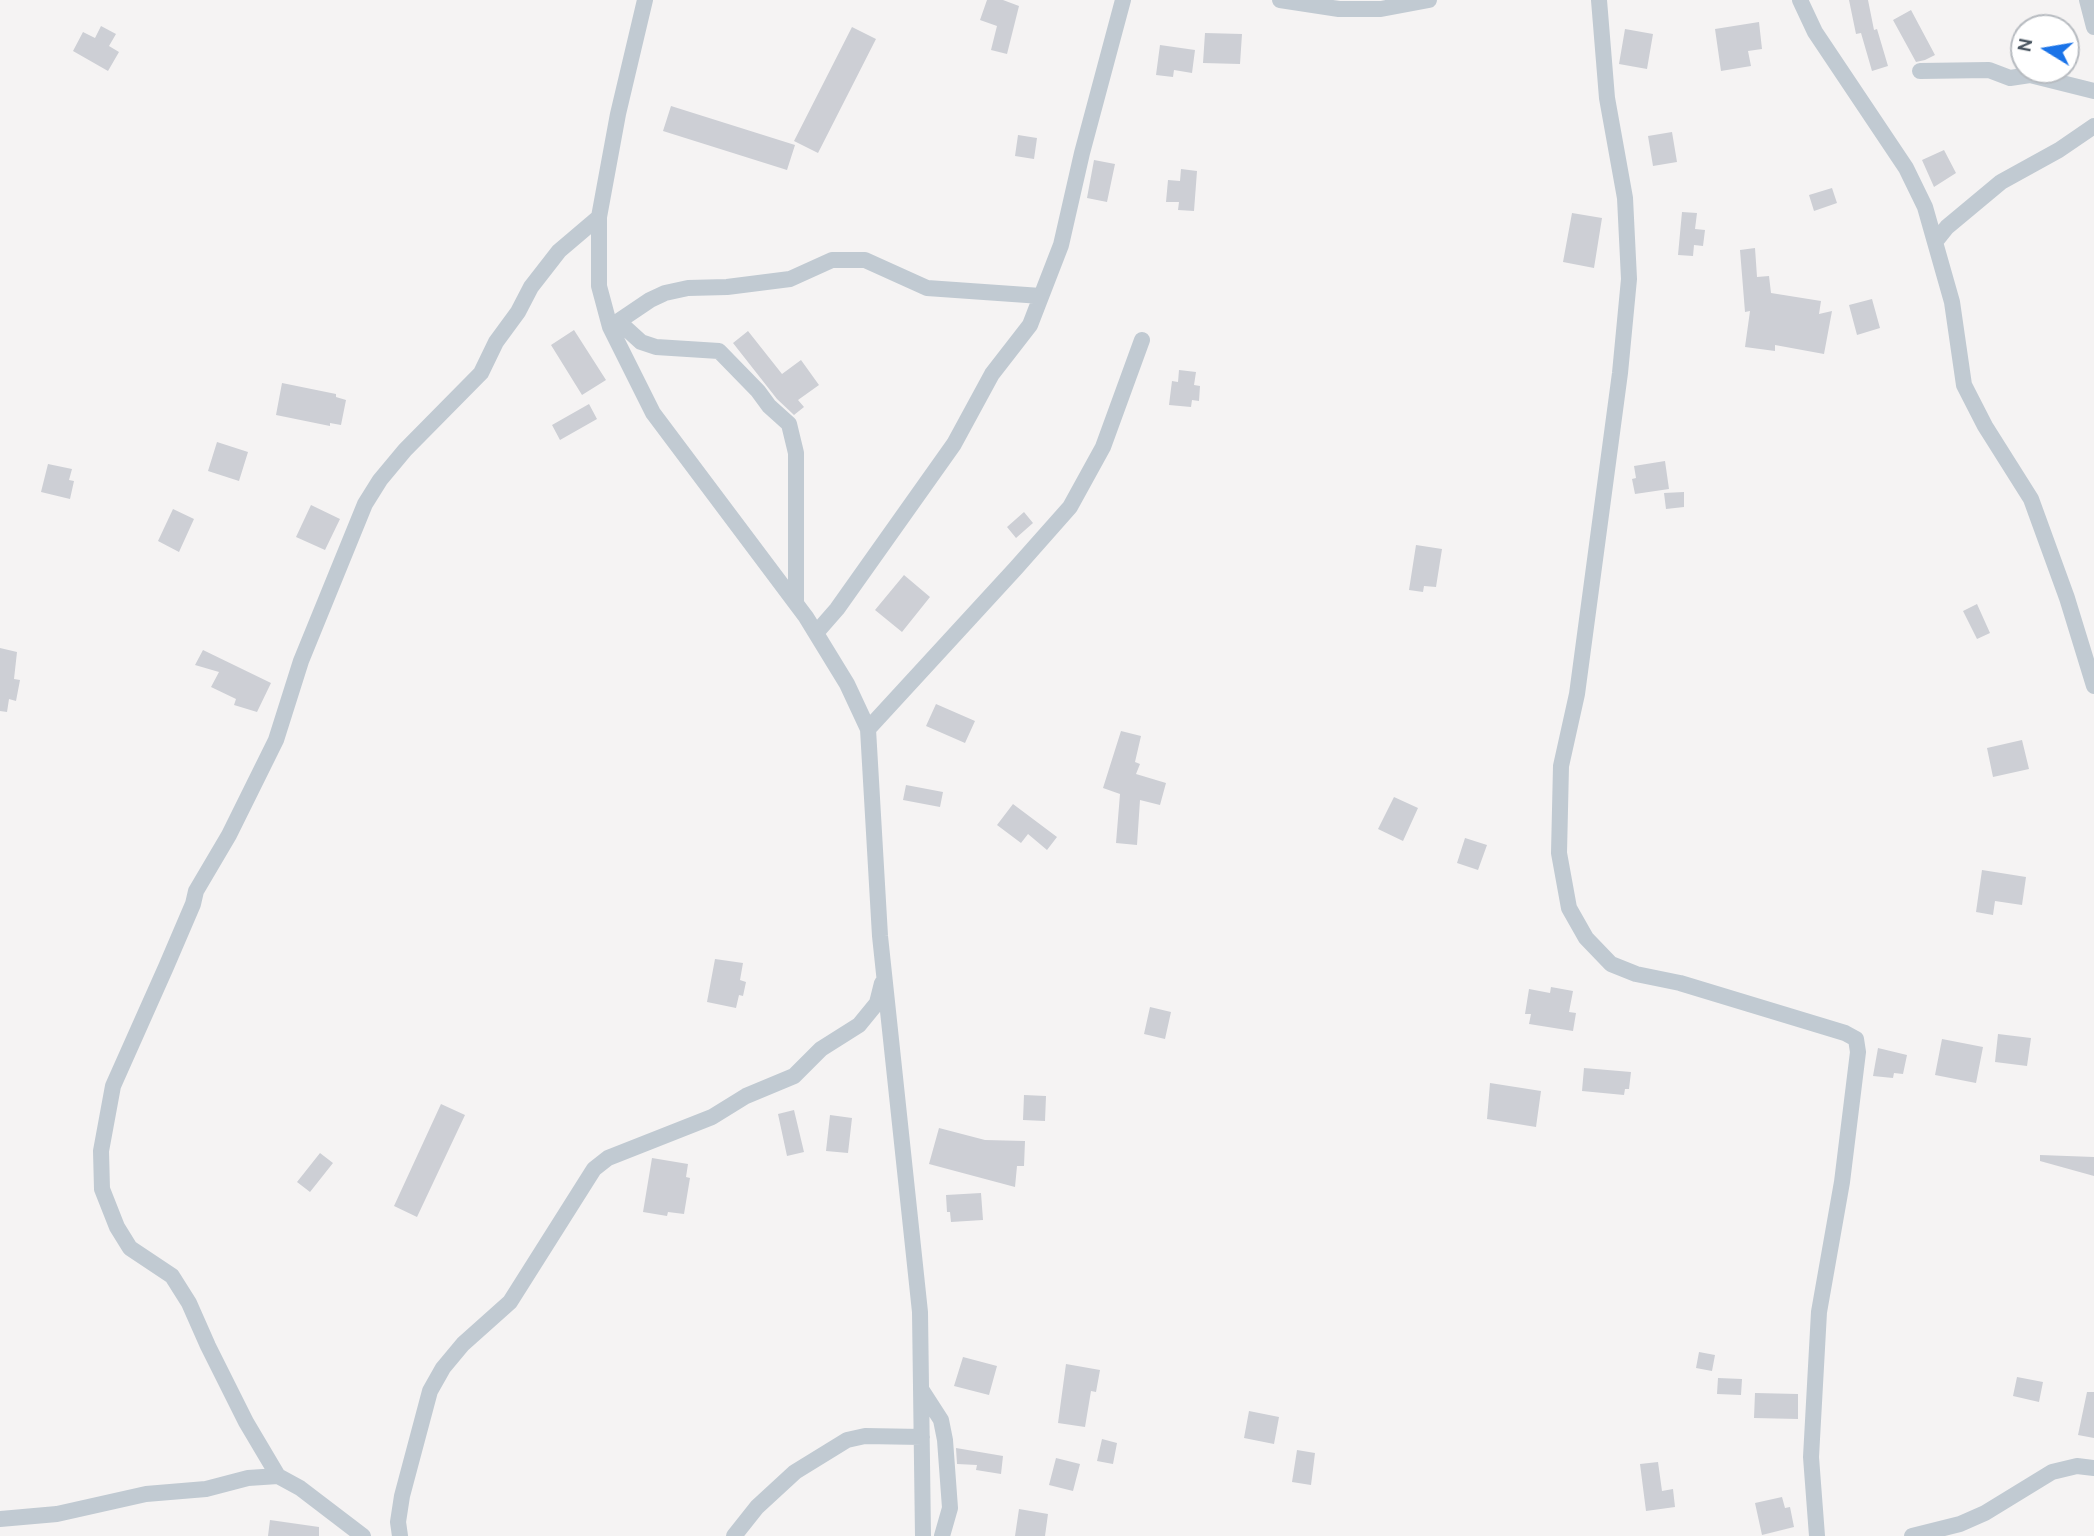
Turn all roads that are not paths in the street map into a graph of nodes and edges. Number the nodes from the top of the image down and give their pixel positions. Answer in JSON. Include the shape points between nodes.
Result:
{"nodes":[{"id":1,"x":645,"y":0,"type":"edge"},
{"id":2,"x":1123,"y":0,"type":"edge"},
{"id":3,"x":1280,"y":0,"type":"edge"},
{"id":4,"x":1429,"y":0,"type":"edge"},
{"id":5,"x":1599,"y":0,"type":"edge"},
{"id":6,"x":1800,"y":0,"type":"edge"},
{"id":7,"x":2087,"y":0,"type":"edge"},
{"id":8,"x":2094,"y":27,"type":"edge"},
{"id":9,"x":1920,"y":71,"type":"dead end"},
{"id":10,"x":2094,"y":91,"type":"edge"},
{"id":11,"x":2094,"y":126,"type":"edge"},
{"id":12,"x":599,"y":217,"type":"junction"},
{"id":13,"x":1935,"y":242,"type":"junction"},
{"id":14,"x":1041,"y":296,"type":"junction"},
{"id":15,"x":615,"y":325,"type":"junction"},
{"id":16,"x":1142,"y":340,"type":"dead end"},
{"id":17,"x":796,"y":603,"type":"junction"},
{"id":18,"x":816,"y":633,"type":"junction"},
{"id":19,"x":2094,"y":686,"type":"edge"},
{"id":20,"x":868,"y":729,"type":"junction"},
{"id":21,"x":884,"y":973,"type":"junction"},
{"id":22,"x":921,"y":1390,"type":"junction"},
{"id":23,"x":922,"y":1437,"type":"junction"},
{"id":24,"x":2094,"y":1468,"type":"edge"},
{"id":25,"x":278,"y":1476,"type":"junction"},
{"id":26,"x":0,"y":1519,"type":"edge"},
{"id":27,"x":363,"y":1536,"type":"edge"},
{"id":28,"x":400,"y":1536,"type":"edge"},
{"id":29,"x":734,"y":1536,"type":"edge"},
{"id":30,"x":923,"y":1536,"type":"edge"},
{"id":31,"x":942,"y":1536,"type":"edge"},
{"id":32,"x":1817,"y":1536,"type":"edge"},
{"id":33,"x":1912,"y":1536,"type":"edge"}],
"edges":[{"from":1,"to":12,"type":"street"},
{"from":2,"to":14,"type":"street","via":[[1061,245]]},
{"from":3,"to":4,"type":"street","via":[[1381,9]]},
{"from":5,"to":32,"type":"street","via":[[1607,98],[1625,198],[1629,279],[1577,694],[1561,766],[1559,853],[1569,908],[1586,938],[1611,964],[1856,1039],[1842,1182],[1819,1312],[1811,1457]]},
{"from":6,"to":13,"type":"street","via":[[1815,32],[1906,168]]},
{"from":7,"to":8,"type":"street"},
{"from":9,"to":10,"type":"street","via":[[1989,70],[2010,78],[2030,75]]},
{"from":11,"to":13,"type":"street","via":[[2001,183]]},
{"from":12,"to":15,"type":"street","via":[[599,286]]},
{"from":12,"to":25,"type":"street","via":[[559,251],[531,287],[481,373],[405,450],[365,505],[301,661],[276,740],[196,891],[113,1086],[101,1151],[102,1189],[117,1227],[131,1248],[172,1276]]},
{"from":13,"to":19,"type":"street","via":[[1952,302],[1964,385],[2031,499]]},
{"from":14,"to":15,"type":"street","via":[[927,288],[865,260],[832,260],[790,279],[665,293]]},
{"from":14,"to":18,"type":"street","via":[[1030,325],[992,374],[954,444]]},
{"from":15,"to":17,"type":"street","via":[[653,413]]},
{"from":15,"to":17,"type":"street","via":[[656,347],[719,351],[789,424],[796,453]]},
{"from":16,"to":20,"type":"street","via":[[1103,447],[1070,507]]},
{"from":17,"to":18,"type":"street"},
{"from":18,"to":20,"type":"street"},
{"from":20,"to":21,"type":"street"},
{"from":21,"to":22,"type":"street","via":[[920,1312]]},
{"from":21,"to":28,"type":"street","via":[[877,1003],[859,1025],[821,1049],[794,1076],[712,1116],[608,1158],[594,1169],[510,1302],[463,1344],[429,1391],[402,1496]]},
{"from":22,"to":23,"type":"street"},
{"from":22,"to":31,"type":"street","via":[[942,1420],[945,1440],[950,1508]]},
{"from":23,"to":29,"type":"street","via":[[847,1440],[795,1472]]},
{"from":23,"to":30,"type":"street"},
{"from":24,"to":33,"type":"street","via":[[2077,1466],[2052,1472],[1985,1513]]},
{"from":25,"to":26,"type":"street","via":[[146,1494],[57,1514]]},
{"from":25,"to":27,"type":"street"}]}
